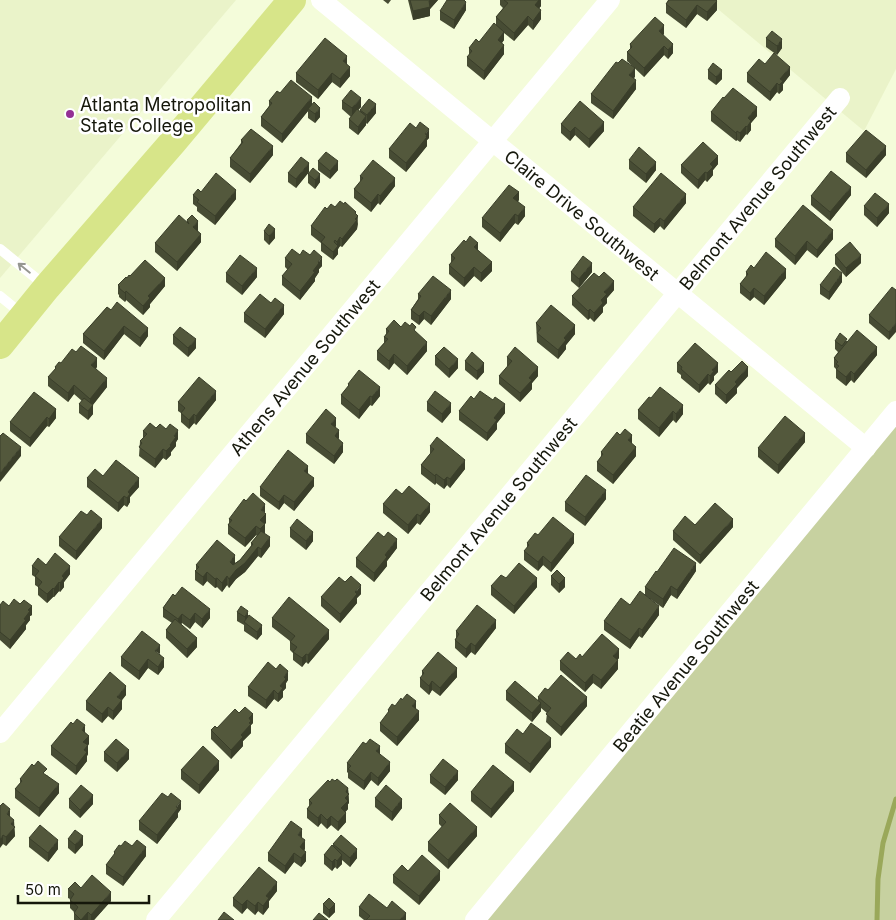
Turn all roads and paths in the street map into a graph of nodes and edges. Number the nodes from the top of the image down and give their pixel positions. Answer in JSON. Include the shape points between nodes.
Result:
{"nodes":[{"id":1,"x":292,"y":0,"type":"edge"},
{"id":2,"x":321,"y":0,"type":"edge"},
{"id":3,"x":610,"y":0,"type":"edge"},
{"id":4,"x":840,"y":98,"type":"dead end"},
{"id":5,"x":492,"y":141,"type":"junction"},
{"id":6,"x":0,"y":249,"type":"edge"},
{"id":7,"x":47,"y":287,"type":"junction"},
{"id":8,"x":678,"y":293,"type":"junction"},
{"id":9,"x":0,"y":296,"type":"edge"},
{"id":10,"x":24,"y":316,"type":"junction"},
{"id":11,"x":0,"y":345,"type":"edge"},
{"id":12,"x":896,"y":411,"type":"edge"},
{"id":13,"x":866,"y":448,"type":"junction"},
{"id":14,"x":0,"y":733,"type":"edge"},
{"id":15,"x":156,"y":920,"type":"edge"},
{"id":16,"x":475,"y":920,"type":"edge"}],
"edges":[{"from":1,"to":7,"type":"main road"},
{"from":2,"to":5,"type":"street","name":"Claire Drive Southwest"},
{"from":3,"to":5,"type":"street","name":"Athens Avenue Southwest"},
{"from":4,"to":8,"type":"street","name":"Belmont Avenue Southwest"},
{"from":5,"to":8,"type":"street","name":"Claire Drive Southwest"},
{"from":5,"to":14,"type":"street","name":"Athens Avenue Southwest"},
{"from":7,"to":6,"type":"lane","one_way":true},
{"from":7,"to":10,"type":"main road"},
{"from":8,"to":13,"type":"street","name":"Claire Drive Southwest"},
{"from":8,"to":15,"type":"street","name":"Belmont Avenue Southwest"},
{"from":9,"to":10,"type":"lane"},
{"from":10,"to":11,"type":"main road"},
{"from":12,"to":13,"type":"street","name":"Beatie Avenue Southwest"},
{"from":13,"to":16,"type":"street","name":"Beatie Avenue Southwest"}]}
